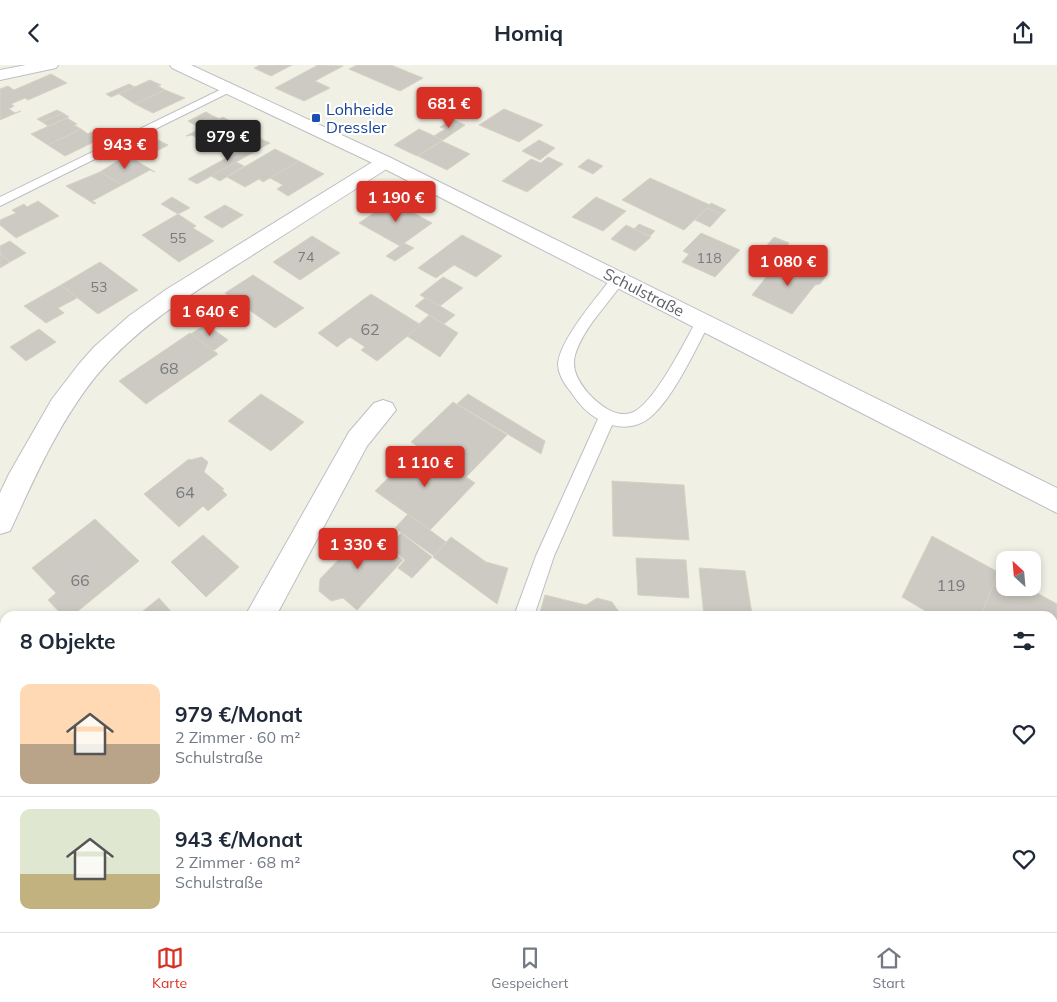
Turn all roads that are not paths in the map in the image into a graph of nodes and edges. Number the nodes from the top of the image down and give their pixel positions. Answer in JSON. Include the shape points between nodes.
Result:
{"nodes":[{"id":1,"x":50,"y":65,"type":"edge"},
{"id":2,"x":186,"y":66,"type":"edge"},
{"id":3,"x":0,"y":75,"type":"edge"},
{"id":4,"x":228,"y":89,"type":"junction"},
{"id":5,"x":385,"y":162,"type":"junction"},
{"id":6,"x":0,"y":202,"type":"edge"},
{"id":7,"x":618,"y":279,"type":"junction"},
{"id":8,"x":703,"y":322,"type":"junction"},
{"id":9,"x":383,"y":410,"type":"dead end"},
{"id":10,"x":607,"y":418,"type":"junction"},
{"id":11,"x":1057,"y":501,"type":"edge"},
{"id":12,"x":0,"y":522,"type":"edge"},
{"id":13,"x":263,"y":611,"type":"edge"},
{"id":14,"x":526,"y":611,"type":"edge"}],
"edges":[{"from":1,"to":3,"type":"street"},
{"from":2,"to":4,"type":"street","name":"Schulstraße"},
{"from":4,"to":5,"type":"street","name":"Schulstraße"},
{"from":4,"to":6,"type":"lane"},
{"from":5,"to":7,"type":"street","name":"Schulstraße"},
{"from":5,"to":12,"type":"street","via":[[168,299],[120,335],[87,370],[60,407],[30,459]]},
{"from":7,"to":8,"type":"street","name":"Schulstraße"},
{"from":7,"to":10,"type":"lane","via":[[572,344],[566,364],[571,382],[589,406]]},
{"from":8,"to":10,"type":"lane","via":[[648,411],[630,421]]},
{"from":8,"to":11,"type":"street","name":"Schulstraße"},
{"from":9,"to":13,"type":"street","via":[[358,439]]},
{"from":10,"to":14,"type":"lane","via":[[545,556]]}]}
